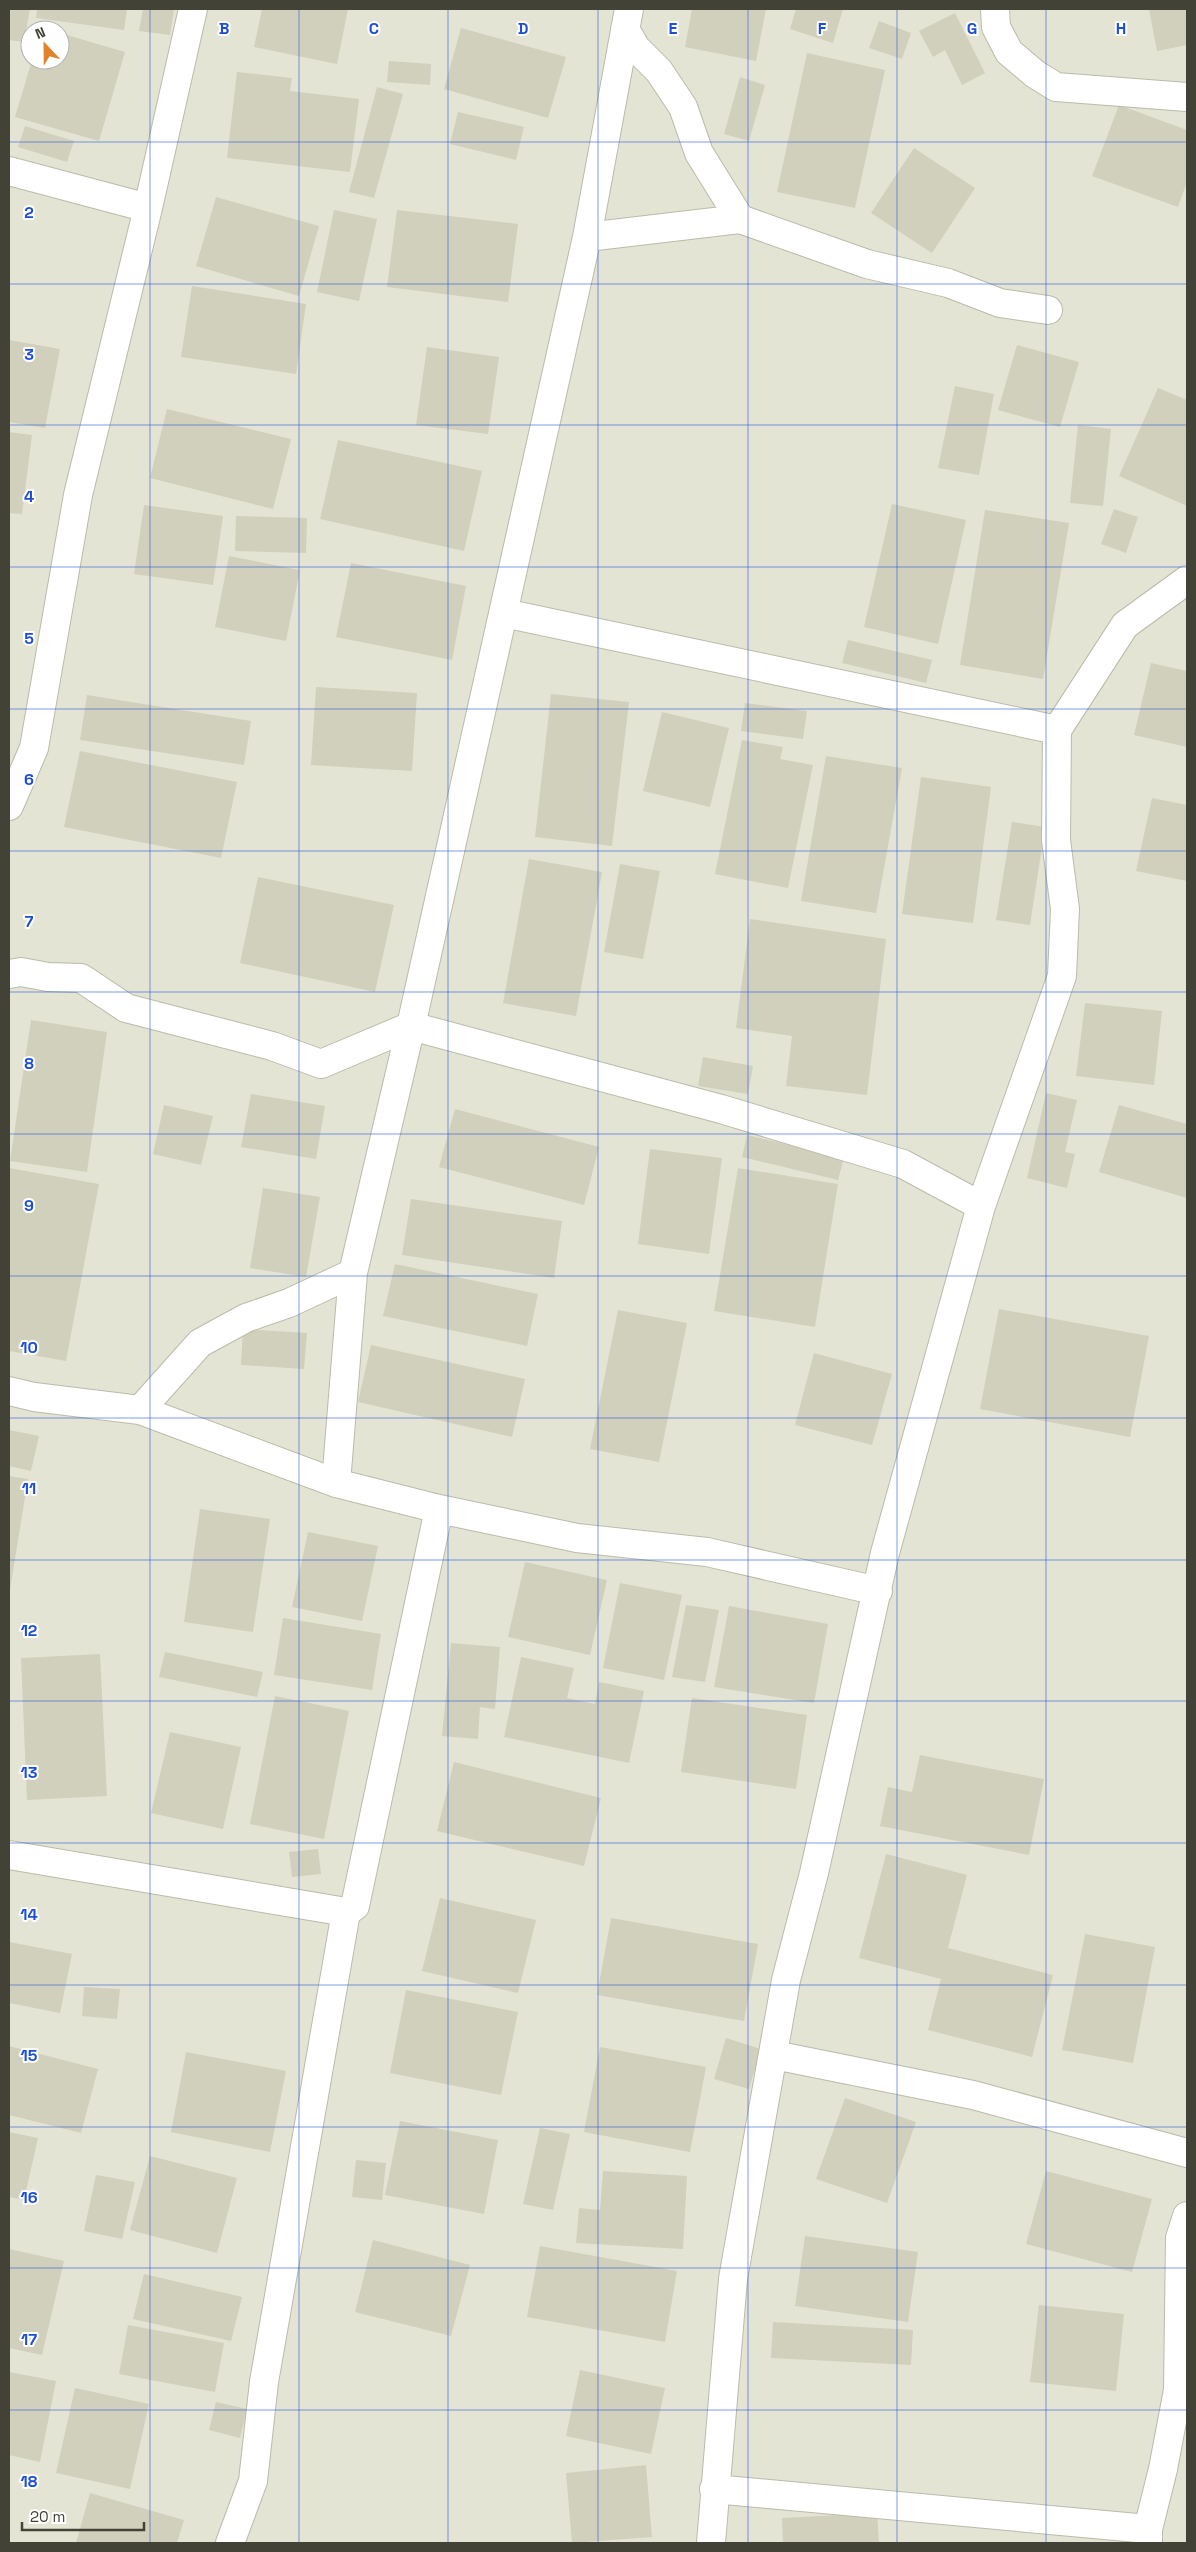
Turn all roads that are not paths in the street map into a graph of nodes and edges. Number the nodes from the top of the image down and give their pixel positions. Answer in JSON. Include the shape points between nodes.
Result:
{"nodes":[{"id":1,"x":193,"y":9,"type":"edge"},
{"id":2,"x":995,"y":9,"type":"edge"},
{"id":3,"x":627,"y":19,"type":"edge"},
{"id":4,"x":1187,"y":97,"type":"edge"},
{"id":5,"x":9,"y":171,"type":"edge"},
{"id":6,"x":148,"y":208,"type":"junction"},
{"id":7,"x":740,"y":219,"type":"junction"},
{"id":8,"x":586,"y":237,"type":"junction"},
{"id":9,"x":1048,"y":310,"type":"dead end"},
{"id":10,"x":1187,"y":580,"type":"edge"},
{"id":11,"x":504,"y":613,"type":"junction"},
{"id":12,"x":1056,"y":730,"type":"junction"},
{"id":13,"x":9,"y":806,"type":"edge"},
{"id":14,"x":9,"y":974,"type":"edge"},
{"id":15,"x":411,"y":1026,"type":"junction"},
{"id":16,"x":981,"y":1206,"type":"junction"},
{"id":17,"x":354,"y":1273,"type":"junction"},
{"id":18,"x":9,"y":1391,"type":"edge"},
{"id":19,"x":140,"y":1410,"type":"junction"},
{"id":20,"x":336,"y":1483,"type":"junction"},
{"id":21,"x":439,"y":1509,"type":"junction"},
{"id":22,"x":878,"y":1591,"type":"junction"},
{"id":23,"x":9,"y":1855,"type":"edge"},
{"id":24,"x":346,"y":1912,"type":"junction"},
{"id":25,"x":774,"y":2055,"type":"junction"},
{"id":26,"x":1187,"y":2153,"type":"edge"},
{"id":27,"x":1187,"y":2216,"type":"edge"},
{"id":28,"x":714,"y":2489,"type":"junction"},
{"id":29,"x":1148,"y":2536,"type":"edge"},
{"id":30,"x":230,"y":2543,"type":"edge"},
{"id":31,"x":711,"y":2543,"type":"edge"}],
"edges":[{"from":1,"to":6,"type":"street"},
{"from":2,"to":4,"type":"street","via":[[996,27],[1009,52],[1056,87]]},
{"from":3,"to":7,"type":"street","via":[[636,48],[659,71],[683,107],[699,153]]},
{"from":3,"to":8,"type":"street"},
{"from":5,"to":6,"type":"street"},
{"from":6,"to":13,"type":"street","via":[[78,495],[34,748]]},
{"from":7,"to":8,"type":"street"},
{"from":7,"to":9,"type":"street","via":[[867,264],[948,283],[1000,302]]},
{"from":8,"to":11,"type":"street"},
{"from":10,"to":12,"type":"street","via":[[1125,625]]},
{"from":11,"to":12,"type":"street"},
{"from":11,"to":15,"type":"street"},
{"from":12,"to":16,"type":"street","via":[[1056,840],[1066,909],[1062,976]]},
{"from":14,"to":15,"type":"street","via":[[20,972],[81,978],[126,1008],[272,1046],[321,1064]]},
{"from":15,"to":16,"type":"street","via":[[721,1108],[903,1164]]},
{"from":15,"to":17,"type":"street"},
{"from":16,"to":22,"type":"street"},
{"from":17,"to":19,"type":"street","via":[[289,1303],[246,1318],[200,1343]]},
{"from":17,"to":20,"type":"street"},
{"from":18,"to":19,"type":"street","via":[[34,1398]]},
{"from":19,"to":20,"type":"street"},
{"from":20,"to":21,"type":"street"},
{"from":21,"to":22,"type":"street","via":[[577,1538],[707,1552]]},
{"from":21,"to":24,"type":"street","via":[[355,1906]]},
{"from":22,"to":25,"type":"street","via":[[814,1873],[786,1980]]},
{"from":23,"to":24,"type":"street"},
{"from":24,"to":30,"type":"street","via":[[264,2382],[253,2481]]},
{"from":25,"to":26,"type":"street","via":[[973,2095]]},
{"from":25,"to":28,"type":"street","via":[[733,2279]]},
{"from":27,"to":29,"type":"street","via":[[1180,2238],[1178,2390]]},
{"from":28,"to":29,"type":"street"},
{"from":28,"to":31,"type":"street"}]}
